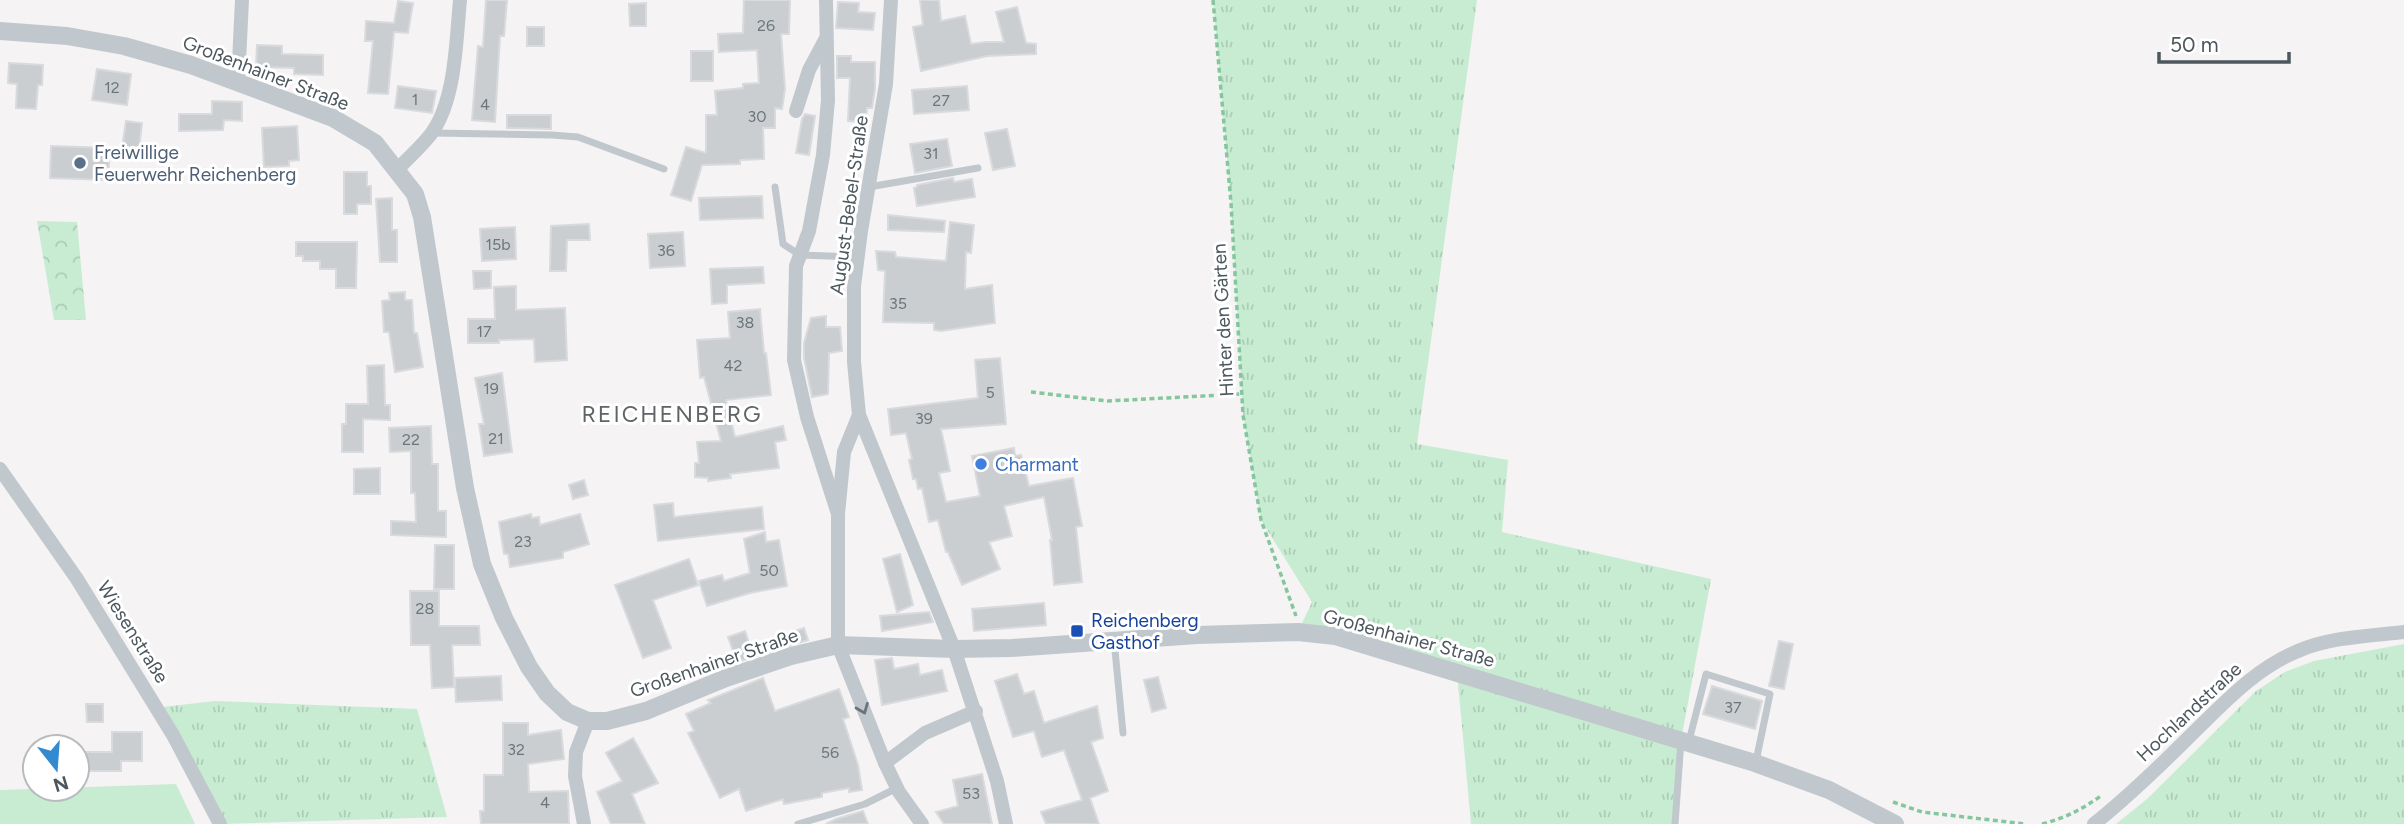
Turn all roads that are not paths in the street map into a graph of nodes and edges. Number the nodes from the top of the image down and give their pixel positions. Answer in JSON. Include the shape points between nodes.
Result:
{"nodes":[{"id":1,"x":242,"y":0,"type":"edge"},
{"id":2,"x":460,"y":0,"type":"edge"},
{"id":3,"x":825,"y":0,"type":"edge"},
{"id":4,"x":891,"y":0,"type":"edge"},
{"id":5,"x":0,"y":32,"type":"edge"},
{"id":6,"x":826,"y":39,"type":"junction"},
{"id":7,"x":238,"y":82,"type":"junction"},
{"id":8,"x":796,"y":110,"type":"dead end"},
{"id":9,"x":431,"y":133,"type":"junction"},
{"id":10,"x":978,"y":168,"type":"dead end"},
{"id":11,"x":664,"y":169,"type":"dead end"},
{"id":12,"x":397,"y":170,"type":"junction"},
{"id":13,"x":775,"y":187,"type":"dead end"},
{"id":14,"x":869,"y":187,"type":"junction"},
{"id":15,"x":800,"y":255,"type":"junction"},
{"id":16,"x":857,"y":257,"type":"junction"},
{"id":17,"x":859,"y":415,"type":"junction"},
{"id":18,"x":0,"y":469,"type":"edge"},
{"id":19,"x":838,"y":514,"type":"junction"},
{"id":20,"x":2404,"y":632,"type":"edge"},
{"id":21,"x":1114,"y":640,"type":"junction"},
{"id":22,"x":838,"y":646,"type":"junction"},
{"id":23,"x":954,"y":649,"type":"junction"},
{"id":24,"x":975,"y":711,"type":"junction"},
{"id":25,"x":588,"y":721,"type":"junction"},
{"id":26,"x":1123,"y":733,"type":"dead end"},
{"id":27,"x":1685,"y":741,"type":"junction"},
{"id":28,"x":885,"y":763,"type":"junction"},
{"id":29,"x":1755,"y":763,"type":"junction"},
{"id":30,"x":897,"y":788,"type":"junction"},
{"id":31,"x":220,"y":824,"type":"edge"},
{"id":32,"x":584,"y":824,"type":"edge"},
{"id":33,"x":798,"y":824,"type":"edge"},
{"id":34,"x":922,"y":824,"type":"edge"},
{"id":35,"x":1006,"y":824,"type":"edge"},
{"id":36,"x":1675,"y":824,"type":"edge"},
{"id":37,"x":1895,"y":824,"type":"edge"},
{"id":38,"x":2094,"y":824,"type":"edge"}],
"edges":[{"from":1,"to":7,"type":"street"},
{"from":2,"to":9,"type":"street","via":[[450,89]]},
{"from":3,"to":6,"type":"street","name":"August-Bebel-Straße"},
{"from":4,"to":14,"type":"street","name":"August-Bebel-Straße","via":[[886,84]]},
{"from":5,"to":7,"type":"street","name":"Großenhainer Straße","via":[[67,36],[124,46]]},
{"from":6,"to":8,"type":"street","via":[[809,70]]},
{"from":6,"to":15,"type":"street","name":"August-Bebel-Straße","via":[[824,155]]},
{"from":7,"to":12,"type":"street","name":"Großenhainer Straße","via":[[333,118],[375,143]]},
{"from":9,"to":11,"type":"lane","via":[[578,137]]},
{"from":9,"to":12,"type":"street"},
{"from":10,"to":14,"type":"lane"},
{"from":12,"to":25,"type":"street","name":"Großenhainer Straße","via":[[415,194],[422,217],[465,488],[482,564],[529,667],[547,693],[568,712]]},
{"from":13,"to":15,"type":"lane","via":[[783,244]]},
{"from":14,"to":16,"type":"street","name":"August-Bebel-Straße"},
{"from":15,"to":16,"type":"lane"},
{"from":15,"to":19,"type":"street","name":"August-Bebel-Straße","via":[[794,360]]},
{"from":16,"to":17,"type":"street","name":"August-Bebel-Straße","via":[[854,362]]},
{"from":17,"to":19,"type":"street","name":"August-Bebel-Straße","via":[[845,452]]},
{"from":17,"to":23,"type":"street","name":"August-Bebel-Straße"},
{"from":18,"to":31,"type":"street","name":"Wiesenstraße","via":[[77,579],[173,735]]},
{"from":19,"to":22,"type":"street","name":"August-Bebel-Straße"},
{"from":20,"to":38,"type":"street","name":"Hochlandstraße","via":[[2300,650],[2269,666],[2237,690],[2129,796]]},
{"from":21,"to":23,"type":"street","name":"Großenhainer Straße"},
{"from":21,"to":26,"type":"lane"},
{"from":21,"to":27,"type":"street","name":"Großenhainer Straße","via":[[1298,632],[1335,636]]},
{"from":22,"to":23,"type":"street","name":"Großenhainer Straße"},
{"from":22,"to":25,"type":"street","name":"Großenhainer Straße","via":[[726,678],[646,711]]},
{"from":22,"to":28,"type":"street","name":"August-Bebel-Straße","one_way":true},
{"from":23,"to":24,"type":"street","name":"August-Bebel-Straße"},
{"from":24,"to":28,"type":"street","via":[[925,733]]},
{"from":24,"to":35,"type":"street","name":"August-Bebel-Straße"},
{"from":25,"to":32,"type":"street","via":[[576,752],[575,776]]},
{"from":27,"to":29,"type":"street","name":"Großenhainer Straße"},
{"from":27,"to":29,"type":"lane","via":[[1706,674],[1770,694]]},
{"from":27,"to":36,"type":"lane"},
{"from":28,"to":30,"type":"street","name":"August-Bebel-Straße"},
{"from":29,"to":37,"type":"street","name":"Großenhainer Straße","via":[[1829,790]]},
{"from":30,"to":33,"type":"lane","via":[[865,804]]},
{"from":30,"to":34,"type":"street","name":"August-Bebel-Straße"}]}
